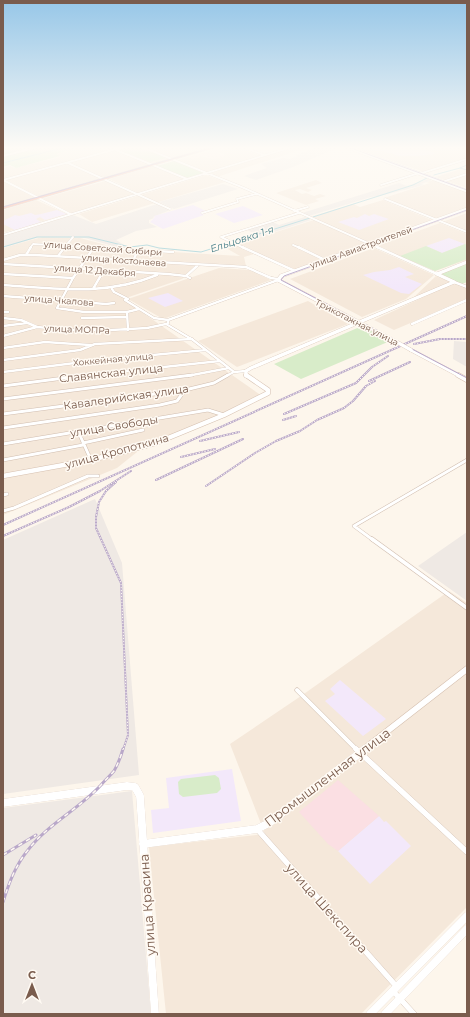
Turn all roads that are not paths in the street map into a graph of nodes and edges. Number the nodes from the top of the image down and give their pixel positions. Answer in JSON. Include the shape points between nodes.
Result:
{"nodes":[{"id":1,"x":30,"y":194,"type":"edge"},
{"id":2,"x":48,"y":194,"type":"edge"},
{"id":3,"x":137,"y":194,"type":"edge"},
{"id":4,"x":140,"y":194,"type":"edge"},
{"id":5,"x":254,"y":194,"type":"edge"},
{"id":6,"x":257,"y":194,"type":"edge"},
{"id":7,"x":36,"y":198,"type":"junction"},
{"id":8,"x":385,"y":199,"type":"dead end"},
{"id":9,"x":3,"y":207,"type":"edge"},
{"id":10,"x":308,"y":207,"type":"dead end"},
{"id":11,"x":170,"y":209,"type":"dead end"},
{"id":12,"x":294,"y":211,"type":"junction"},
{"id":13,"x":467,"y":211,"type":"edge"},
{"id":14,"x":202,"y":213,"type":"dead end"},
{"id":15,"x":299,"y":213,"type":"junction"},
{"id":16,"x":71,"y":214,"type":"junction"},
{"id":17,"x":438,"y":221,"type":"junction"},
{"id":18,"x":467,"y":232,"type":"edge"},
{"id":19,"x":3,"y":235,"type":"edge"},
{"id":20,"x":72,"y":237,"type":"dead end"},
{"id":21,"x":67,"y":245,"type":"junction"},
{"id":22,"x":293,"y":245,"type":"dead end"},
{"id":23,"x":372,"y":245,"type":"junction"},
{"id":24,"x":94,"y":247,"type":"junction"},
{"id":25,"x":138,"y":250,"type":"junction"},
{"id":26,"x":173,"y":252,"type":"dead end"},
{"id":27,"x":26,"y":254,"type":"junction"},
{"id":28,"x":58,"y":256,"type":"junction"},
{"id":29,"x":87,"y":258,"type":"junction"},
{"id":30,"x":3,"y":260,"type":"edge"},
{"id":31,"x":325,"y":260,"type":"junction"},
{"id":32,"x":133,"y":261,"type":"junction"},
{"id":33,"x":467,"y":262,"type":"edge"},
{"id":34,"x":3,"y":264,"type":"edge"},
{"id":35,"x":198,"y":265,"type":"junction"},
{"id":36,"x":246,"y":267,"type":"joint"},
{"id":37,"x":79,"y":269,"type":"junction"},
{"id":38,"x":104,"y":270,"type":"junction"},
{"id":39,"x":295,"y":271,"type":"junction"},
{"id":40,"x":3,"y":274,"type":"edge"},
{"id":41,"x":158,"y":274,"type":"junction"},
{"id":42,"x":437,"y":274,"type":"junction"},
{"id":43,"x":186,"y":276,"type":"junction"},
{"id":44,"x":286,"y":276,"type":"junction"},
{"id":45,"x":72,"y":278,"type":"junction"},
{"id":46,"x":190,"y":278,"type":"dead end"},
{"id":47,"x":278,"y":280,"type":"junction"},
{"id":48,"x":454,"y":282,"type":"junction"},
{"id":49,"x":3,"y":285,"type":"edge"},
{"id":50,"x":467,"y":287,"type":"edge"},
{"id":51,"x":66,"y":289,"type":"junction"},
{"id":52,"x":93,"y":289,"type":"junction"},
{"id":53,"x":112,"y":289,"type":"junction"},
{"id":54,"x":3,"y":296,"type":"edge"},
{"id":55,"x":128,"y":299,"type":"dead end"},
{"id":56,"x":125,"y":300,"type":"dead end"},
{"id":57,"x":467,"y":300,"type":"edge"},
{"id":58,"x":62,"y":301,"type":"junction"},
{"id":59,"x":322,"y":302,"type":"junction"},
{"id":60,"x":114,"y":303,"type":"dead end"},
{"id":61,"x":139,"y":309,"type":"junction"},
{"id":62,"x":3,"y":312,"type":"edge"},
{"id":63,"x":8,"y":312,"type":"dead end"},
{"id":64,"x":127,"y":312,"type":"junction"},
{"id":65,"x":127,"y":317,"type":"junction"},
{"id":66,"x":3,"y":318,"type":"edge"},
{"id":67,"x":82,"y":318,"type":"dead end"},
{"id":68,"x":168,"y":320,"type":"junction"},
{"id":69,"x":361,"y":322,"type":"junction"},
{"id":70,"x":28,"y":323,"type":"junction"},
{"id":71,"x":166,"y":324,"type":"junction"},
{"id":72,"x":412,"y":324,"type":"dead end"},
{"id":73,"x":3,"y":326,"type":"edge"},
{"id":74,"x":37,"y":327,"type":"junction"},
{"id":75,"x":128,"y":330,"type":"junction"},
{"id":76,"x":3,"y":336,"type":"edge"},
{"id":77,"x":192,"y":339,"type":"junction"},
{"id":78,"x":87,"y":346,"type":"junction"},
{"id":79,"x":3,"y":348,"type":"edge"},
{"id":80,"x":413,"y":349,"type":"junction"},
{"id":81,"x":206,"y":350,"type":"junction"},
{"id":82,"x":3,"y":360,"type":"edge"},
{"id":83,"x":220,"y":361,"type":"junction"},
{"id":84,"x":227,"y":368,"type":"junction"},
{"id":85,"x":246,"y":371,"type":"junction"},
{"id":86,"x":3,"y":372,"type":"edge"},
{"id":87,"x":234,"y":372,"type":"junction"},
{"id":88,"x":467,"y":376,"type":"edge"},
{"id":89,"x":467,"y":380,"type":"edge"},
{"id":90,"x":3,"y":386,"type":"edge"},
{"id":91,"x":185,"y":390,"type":"junction"},
{"id":92,"x":3,"y":399,"type":"edge"},
{"id":93,"x":3,"y":414,"type":"edge"},
{"id":94,"x":224,"y":415,"type":"junction"},
{"id":95,"x":3,"y":428,"type":"edge"},
{"id":96,"x":142,"y":430,"type":"dead end"},
{"id":97,"x":78,"y":431,"type":"junction"},
{"id":98,"x":3,"y":444,"type":"edge"},
{"id":99,"x":83,"y":444,"type":"junction"},
{"id":100,"x":3,"y":460,"type":"edge"},
{"id":101,"x":91,"y":460,"type":"junction"},
{"id":102,"x":467,"y":460,"type":"edge"},
{"id":103,"x":3,"y":476,"type":"edge"},
{"id":104,"x":98,"y":476,"type":"dead end"},
{"id":105,"x":3,"y":511,"type":"edge"},
{"id":106,"x":467,"y":608,"type":"edge"},
{"id":107,"x":467,"y":669,"type":"edge"},
{"id":108,"x":297,"y":690,"type":"dead end"},
{"id":109,"x":360,"y":753,"type":"junction"},
{"id":110,"x":3,"y":803,"type":"edge"},
{"id":111,"x":257,"y":829,"type":"junction"},
{"id":112,"x":143,"y":844,"type":"junction"},
{"id":113,"x":467,"y":852,"type":"edge"},
{"id":114,"x":467,"y":916,"type":"edge"},
{"id":115,"x":467,"y":930,"type":"edge"},
{"id":116,"x":395,"y":989,"type":"junction"},
{"id":117,"x":400,"y":998,"type":"junction"},
{"id":118,"x":155,"y":1014,"type":"edge"},
{"id":119,"x":370,"y":1014,"type":"edge"},
{"id":120,"x":385,"y":1014,"type":"edge"},
{"id":121,"x":414,"y":1014,"type":"edge"}],
"edges":[{"from":1,"to":7,"type":"street"},
{"from":2,"to":7,"type":"highway"},
{"from":3,"to":16,"type":"street"},
{"from":4,"to":11,"type":"street"},
{"from":5,"to":14,"type":"street"},
{"from":6,"to":12,"type":"street"},
{"from":7,"to":9,"type":"highway"},
{"from":7,"to":16,"type":"street"},
{"from":8,"to":17,"type":"street"},
{"from":10,"to":12,"type":"street"},
{"from":12,"to":15,"type":"street"},
{"from":13,"to":17,"type":"main road","name":"улица Авиастроителей"},
{"from":15,"to":23,"type":"street"},
{"from":15,"to":39,"type":"street","via":[[221,237],[253,254]]},
{"from":16,"to":19,"type":"street"},
{"from":17,"to":18,"type":"street"},
{"from":17,"to":23,"type":"main road","name":"улица Авиастроителей"},
{"from":20,"to":21,"type":"street"},
{"from":21,"to":24,"type":"street","name":"улица Советской Сибири"},
{"from":21,"to":27,"type":"street","name":"улица Советской Сибири","via":[[33,244]]},
{"from":21,"to":28,"type":"street"},
{"from":22,"to":31,"type":"street"},
{"from":23,"to":31,"type":"main road","name":"улица Авиастроителей"},
{"from":23,"to":42,"type":"street"},
{"from":23,"to":44,"type":"main road","name":"улица Авиастроителей"},
{"from":24,"to":25,"type":"street","name":"улица Советской Сибири"},
{"from":24,"to":29,"type":"street"},
{"from":25,"to":26,"type":"street","name":"улица Советской Сибири"},
{"from":25,"to":32,"type":"street"},
{"from":27,"to":28,"type":"street","name":"улица Костонаева"},
{"from":27,"to":30,"type":"street","name":"улица Костонаева"},
{"from":28,"to":29,"type":"street","name":"улица Костонаева"},
{"from":29,"to":32,"type":"street","name":"улица Костонаева"},
{"from":29,"to":37,"type":"street"},
{"from":31,"to":39,"type":"main road","name":"улица Авиастроителей"},
{"from":32,"to":35,"type":"street","name":"улица Костонаева"},
{"from":33,"to":42,"type":"main road"},
{"from":34,"to":37,"type":"street","name":"улица 12 Декабря"},
{"from":35,"to":36,"type":"street","name":"улица Костонаева"},
{"from":35,"to":43,"type":"street"},
{"from":36,"to":47,"type":"street","name":"Трикотажная улица"},
{"from":37,"to":38,"type":"street","name":"улица 12 Декабря"},
{"from":37,"to":45,"type":"street"},
{"from":38,"to":41,"type":"street","name":"улица 12 Декабря"},
{"from":38,"to":52,"type":"street"},
{"from":39,"to":44,"type":"main road","name":"улица Авиастроителей"},
{"from":40,"to":45,"type":"street"},
{"from":41,"to":43,"type":"street","name":"улица 12 Декабря"},
{"from":41,"to":53,"type":"street"},
{"from":42,"to":48,"type":"main road"},
{"from":43,"to":46,"type":"street"},
{"from":44,"to":47,"type":"main road"},
{"from":44,"to":59,"type":"main road","name":"Трикотажная улица","via":[[286,282]]},
{"from":45,"to":51,"type":"street"},
{"from":47,"to":59,"type":"main road","name":"Трикотажная улица"},
{"from":47,"to":68,"type":"street"},
{"from":48,"to":50,"type":"street"},
{"from":48,"to":69,"type":"main road"},
{"from":49,"to":51,"type":"street"},
{"from":51,"to":52,"type":"street"},
{"from":51,"to":58,"type":"street"},
{"from":52,"to":53,"type":"street"},
{"from":53,"to":55,"type":"street"},
{"from":54,"to":58,"type":"street","name":"улица Чкалова"},
{"from":56,"to":61,"type":"street"},
{"from":57,"to":72,"type":"street"},
{"from":58,"to":60,"type":"street","name":"улица Чкалова"},
{"from":58,"to":64,"type":"street","via":[[58,309]]},
{"from":59,"to":69,"type":"main road","name":"Трикотажная улица"},
{"from":61,"to":64,"type":"street"},
{"from":61,"to":68,"type":"street","via":[[154,318]]},
{"from":62,"to":63,"type":"street"},
{"from":64,"to":65,"type":"street"},
{"from":65,"to":67,"type":"street","name":"улица МОПРа"},
{"from":65,"to":75,"type":"street"},
{"from":66,"to":70,"type":"street"},
{"from":68,"to":71,"type":"street"},
{"from":69,"to":80,"type":"main road","name":"Трикотажная улица","bridge":true},
{"from":69,"to":85,"type":"main road"},
{"from":70,"to":73,"type":"street"},
{"from":70,"to":74,"type":"street"},
{"from":71,"to":75,"type":"street","name":"улица МОПРа"},
{"from":71,"to":77,"type":"street"},
{"from":74,"to":75,"type":"street","name":"улица МОПРа"},
{"from":74,"to":76,"type":"street","name":"улица МОПРа"},
{"from":77,"to":78,"type":"street"},
{"from":77,"to":81,"type":"street"},
{"from":78,"to":79,"type":"street","via":[[45,342]]},
{"from":78,"to":82,"type":"street","via":[[80,350]]},
{"from":80,"to":88,"type":"main road","name":"Трикотажная улица"},
{"from":80,"to":89,"type":"main road","name":"Трикотажная улица"},
{"from":81,"to":83,"type":"street"},
{"from":81,"to":86,"type":"street","name":"Хоккейная улица"},
{"from":83,"to":84,"type":"street"},
{"from":83,"to":90,"type":"street","name":"Славянская улица"},
{"from":84,"to":87,"type":"street"},
{"from":84,"to":92,"type":"street","via":[[178,378]]},
{"from":85,"to":87,"type":"street","name":"Кавалерийская улица"},
{"from":85,"to":94,"type":"main road","name":"улица Кропоткина","via":[[246,376],[268,390],[268,393]]},
{"from":87,"to":91,"type":"street","name":"Кавалерийская улица","via":[[214,383]]},
{"from":91,"to":93,"type":"street","name":"Кавалерийская улица"},
{"from":91,"to":95,"type":"street","via":[[177,401],[160,405]]},
{"from":94,"to":97,"type":"street","name":"улица Свободы","via":[[208,410]]},
{"from":94,"to":101,"type":"main road","name":"улица Кропоткина","via":[[156,443]]},
{"from":96,"to":99,"type":"street"},
{"from":97,"to":98,"type":"street","name":"улица Свободы"},
{"from":97,"to":99,"type":"street"},
{"from":99,"to":100,"type":"street"},
{"from":99,"to":101,"type":"street"},
{"from":101,"to":103,"type":"main road","name":"улица Кропоткина"},
{"from":102,"to":106,"type":"street","via":[[354,526]]},
{"from":104,"to":105,"type":"street","via":[[88,476]]},
{"from":107,"to":109,"type":"main road","name":"Промышленная улица"},
{"from":108,"to":109,"type":"street"},
{"from":109,"to":111,"type":"main road","name":"Промышленная улица","via":[[269,824]]},
{"from":109,"to":113,"type":"street"},
{"from":110,"to":112,"type":"main road","name":"улица Красина","via":[[127,786],[134,788],[140,796]]},
{"from":111,"to":112,"type":"main road","name":"Промышленная улица"},
{"from":111,"to":116,"type":"street","name":"улица Шекспира"},
{"from":112,"to":118,"type":"main road","name":"улица Красина"},
{"from":114,"to":116,"type":"main road"},
{"from":115,"to":117,"type":"main road"},
{"from":116,"to":117,"type":"street","name":"улица Шекспира"},
{"from":116,"to":119,"type":"main road"},
{"from":117,"to":120,"type":"main road"},
{"from":117,"to":121,"type":"street","name":"улица Шекспира"}]}
